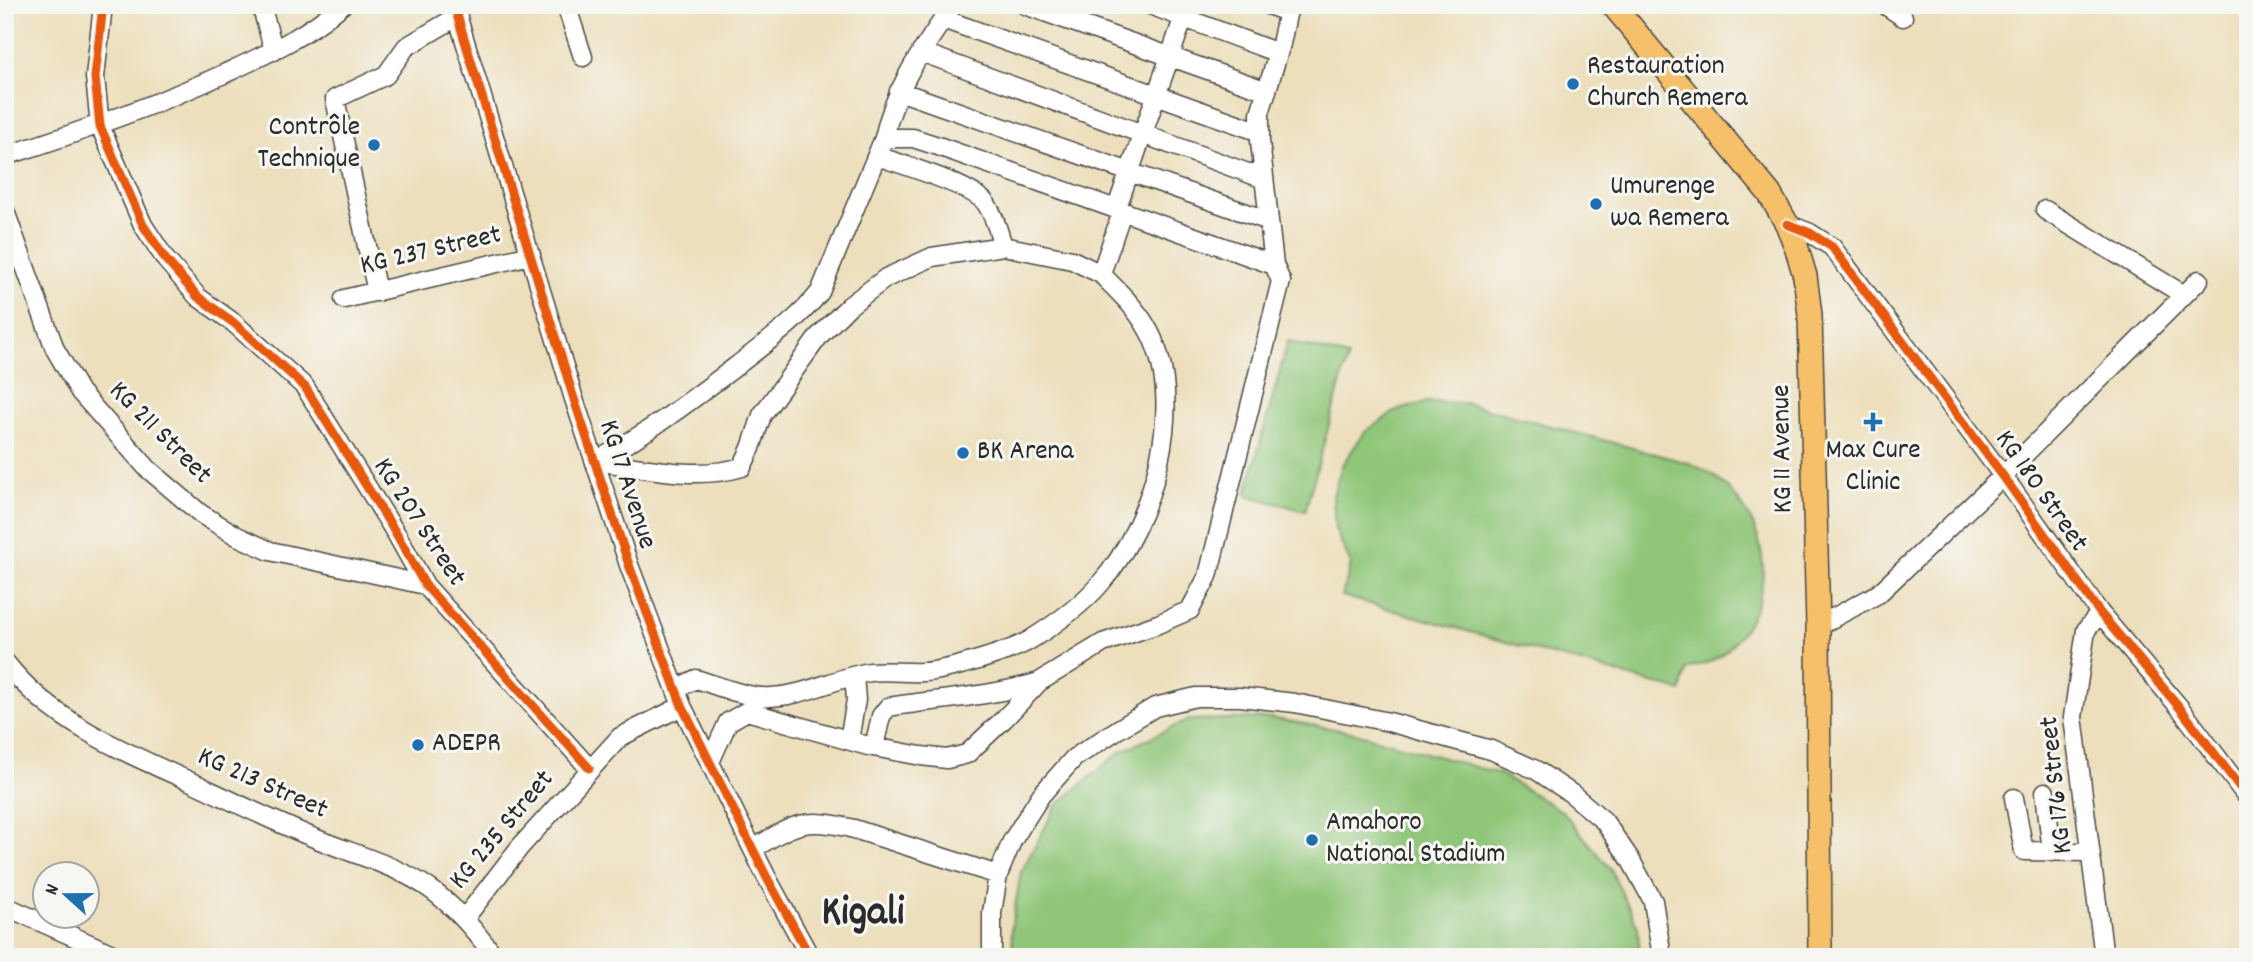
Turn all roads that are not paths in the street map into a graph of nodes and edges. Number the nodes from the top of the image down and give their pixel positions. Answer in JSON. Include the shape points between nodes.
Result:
{"nodes":[{"id":1,"x":103,"y":5,"type":"edge"},
{"id":2,"x":261,"y":5,"type":"edge"},
{"id":3,"x":342,"y":5,"type":"edge"},
{"id":4,"x":566,"y":5,"type":"edge"},
{"id":5,"x":1025,"y":5,"type":"edge"},
{"id":6,"x":1150,"y":5,"type":"edge"},
{"id":7,"x":1268,"y":5,"type":"edge"},
{"id":8,"x":1613,"y":5,"type":"edge"},
{"id":9,"x":1885,"y":5,"type":"edge"},
{"id":10,"x":1288,"y":8,"type":"edge"},
{"id":11,"x":456,"y":10,"type":"edge"},
{"id":12,"x":1186,"y":11,"type":"edge"},
{"id":13,"x":948,"y":12,"type":"edge"},
{"id":14,"x":1903,"y":16,"type":"dead end"},
{"id":15,"x":274,"y":51,"type":"junction"},
{"id":16,"x":921,"y":52,"type":"junction"},
{"id":17,"x":1278,"y":53,"type":"junction"},
{"id":18,"x":1170,"y":55,"type":"junction"},
{"id":19,"x":583,"y":57,"type":"dead end"},
{"id":20,"x":899,"y":91,"type":"junction"},
{"id":21,"x":1267,"y":91,"type":"junction"},
{"id":22,"x":1157,"y":94,"type":"junction"},
{"id":23,"x":100,"y":126,"type":"junction"},
{"id":24,"x":1260,"y":132,"type":"junction"},
{"id":25,"x":1143,"y":134,"type":"junction"},
{"id":26,"x":884,"y":138,"type":"junction"},
{"id":27,"x":5,"y":156,"type":"edge"},
{"id":28,"x":877,"y":156,"type":"junction"},
{"id":29,"x":1129,"y":172,"type":"junction"},
{"id":30,"x":1264,"y":179,"type":"junction"},
{"id":31,"x":2045,"y":210,"type":"dead end"},
{"id":32,"x":5,"y":211,"type":"edge"},
{"id":33,"x":1119,"y":211,"type":"junction"},
{"id":34,"x":1269,"y":221,"type":"junction"},
{"id":35,"x":1787,"y":223,"type":"junction"},
{"id":36,"x":1003,"y":246,"type":"junction"},
{"id":37,"x":531,"y":255,"type":"junction"},
{"id":38,"x":1274,"y":265,"type":"junction"},
{"id":39,"x":1101,"y":274,"type":"junction"},
{"id":40,"x":2199,"y":281,"type":"dead end"},
{"id":41,"x":377,"y":292,"type":"junction"},
{"id":42,"x":2184,"y":295,"type":"junction"},
{"id":43,"x":344,"y":299,"type":"dead end"},
{"id":44,"x":594,"y":461,"type":"junction"},
{"id":45,"x":2003,"y":476,"type":"junction"},
{"id":46,"x":425,"y":585,"type":"junction"},
{"id":47,"x":2100,"y":613,"type":"junction"},
{"id":48,"x":1818,"y":626,"type":"junction"},
{"id":49,"x":5,"y":662,"type":"edge"},
{"id":50,"x":854,"y":676,"type":"junction"},
{"id":51,"x":1039,"y":682,"type":"junction"},
{"id":52,"x":679,"y":698,"type":"junction"},
{"id":53,"x":849,"y":740,"type":"junction"},
{"id":54,"x":874,"y":747,"type":"junction"},
{"id":55,"x":710,"y":762,"type":"junction"},
{"id":56,"x":589,"y":768,"type":"junction"},
{"id":57,"x":2045,"y":792,"type":"dead end"},
{"id":58,"x":2014,"y":798,"type":"dead end"},
{"id":59,"x":2248,"y":798,"type":"edge"},
{"id":60,"x":753,"y":849,"type":"junction"},
{"id":61,"x":2052,"y":852,"type":"junction"},
{"id":62,"x":2091,"y":852,"type":"junction"},
{"id":63,"x":998,"y":876,"type":"junction"},
{"id":64,"x":5,"y":906,"type":"edge"},
{"id":65,"x":465,"y":918,"type":"junction"},
{"id":66,"x":119,"y":957,"type":"edge"},
{"id":67,"x":495,"y":957,"type":"edge"},
{"id":68,"x":810,"y":957,"type":"edge"},
{"id":69,"x":992,"y":957,"type":"edge"},
{"id":70,"x":1662,"y":957,"type":"edge"},
{"id":71,"x":1820,"y":957,"type":"edge"},
{"id":72,"x":2104,"y":957,"type":"edge"}],
"edges":[{"from":1,"to":23,"type":"street","name":"KG 207 Street","via":[[95,77]]},
{"from":2,"to":15,"type":"street"},
{"from":3,"to":15,"type":"street"},
{"from":4,"to":19,"type":"street"},
{"from":5,"to":18,"type":"street"},
{"from":6,"to":12,"type":"street"},
{"from":7,"to":10,"type":"street"},
{"from":8,"to":35,"type":"main road","name":"KG 11 Avenue","via":[[1769,193]]},
{"from":9,"to":14,"type":"street"},
{"from":10,"to":17,"type":"street"},
{"from":11,"to":37,"type":"street","name":"KG 17 Avenue"},
{"from":11,"to":41,"type":"street","via":[[405,47],[386,75],[335,99]]},
{"from":12,"to":17,"type":"street"},
{"from":12,"to":18,"type":"street"},
{"from":13,"to":16,"type":"street"},
{"from":13,"to":22,"type":"street"},
{"from":15,"to":23,"type":"street"},
{"from":16,"to":20,"type":"street"},
{"from":16,"to":25,"type":"street"},
{"from":17,"to":21,"type":"street"},
{"from":18,"to":21,"type":"street"},
{"from":18,"to":22,"type":"street"},
{"from":20,"to":26,"type":"street"},
{"from":20,"to":29,"type":"street"},
{"from":21,"to":24,"type":"street"},
{"from":22,"to":24,"type":"street"},
{"from":22,"to":25,"type":"street"},
{"from":23,"to":27,"type":"street"},
{"from":23,"to":46,"type":"street","name":"KG 207 Street","via":[[143,225],[166,260],[198,297],[305,387]]},
{"from":24,"to":30,"type":"street"},
{"from":25,"to":29,"type":"street"},
{"from":25,"to":30,"type":"street"},
{"from":26,"to":28,"type":"street"},
{"from":26,"to":33,"type":"street","via":[[913,138]]},
{"from":28,"to":36,"type":"street","via":[[962,188],[986,202]]},
{"from":28,"to":44,"type":"street","via":[[820,292],[805,311],[696,396]]},
{"from":29,"to":33,"type":"street"},
{"from":29,"to":34,"type":"street"},
{"from":30,"to":34,"type":"street"},
{"from":31,"to":42,"type":"street"},
{"from":32,"to":46,"type":"street","name":"KG 211 Street","via":[[55,349],[79,391],[148,469],[201,514],[270,551]]},
{"from":33,"to":38,"type":"street"},
{"from":33,"to":39,"type":"street"},
{"from":34,"to":38,"type":"street"},
{"from":35,"to":45,"type":"street","name":"KG 180 Street","via":[[1832,247]]},
{"from":35,"to":48,"type":"main road","name":"KG 11 Avenue","via":[[1805,276],[1810,315]]},
{"from":36,"to":39,"type":"street","via":[[1072,260]]},
{"from":36,"to":44,"type":"street","via":[[932,257],[886,278],[849,306],[819,336],[762,415],[742,467],[720,473],[665,471]]},
{"from":37,"to":41,"type":"street","name":"KG 237 Street"},
{"from":37,"to":44,"type":"street","name":"KG 17 Avenue"},
{"from":38,"to":51,"type":"street","via":[[1281,281],[1269,335],[1209,576],[1190,610],[1103,643]]},
{"from":39,"to":50,"type":"street","name":"KG 235 Street","via":[[1146,326],[1164,386],[1163,447],[1145,509],[1129,542],[1101,584],[1067,615],[1028,641],[928,672]]},
{"from":40,"to":42,"type":"street"},
{"from":41,"to":43,"type":"street","name":"KG 237 Street"},
{"from":42,"to":45,"type":"street"},
{"from":44,"to":52,"type":"street","name":"KG 17 Avenue"},
{"from":45,"to":47,"type":"street","name":"KG 180 Street"},
{"from":45,"to":48,"type":"street","via":[[1878,594]]},
{"from":46,"to":56,"type":"street","name":"KG 207 Street"},
{"from":47,"to":59,"type":"street","name":"KG 180 Street"},
{"from":47,"to":62,"type":"street","name":"KG 176 Street","via":[[2086,630],[2073,717]]},
{"from":48,"to":71,"type":"main road","name":"KG 11 Avenue"},
{"from":49,"to":65,"type":"street","name":"KG 213 Street","via":[[20,682],[104,742],[312,837],[383,864],[431,890]]},
{"from":50,"to":52,"type":"street","name":"KG 235 Street","via":[[789,696],[760,697],[696,679]]},
{"from":50,"to":53,"type":"street","via":[[856,699]]},
{"from":51,"to":54,"type":"street","via":[[888,708],[881,716]]},
{"from":51,"to":54,"type":"street","via":[[967,754],[947,759]]},
{"from":52,"to":55,"type":"street","name":"KG 17 Avenue"},
{"from":52,"to":56,"type":"street","name":"KG 235 Street","via":[[620,737]]},
{"from":53,"to":54,"type":"street"},
{"from":53,"to":55,"type":"street","via":[[747,711],[728,722]]},
{"from":55,"to":60,"type":"street","name":"KG 17 Avenue"},
{"from":56,"to":65,"type":"street","name":"KG 235 Street"},
{"from":57,"to":61,"type":"street"},
{"from":58,"to":61,"type":"street","via":[[2024,851]]},
{"from":60,"to":63,"type":"street","via":[[788,828],[831,823]]},
{"from":60,"to":68,"type":"street","name":"KG 17 Avenue"},
{"from":61,"to":62,"type":"street"},
{"from":62,"to":72,"type":"street","name":"KG 176 Street"},
{"from":63,"to":69,"type":"street"},
{"from":63,"to":70,"type":"street","via":[[1041,795],[1074,758],[1155,707],[1196,696],[1295,703],[1491,750],[1536,770],[1572,794],[1604,821],[1630,859],[1653,901]]},
{"from":64,"to":66,"type":"street"},
{"from":65,"to":67,"type":"street","name":"KG 213 Street"}]}
